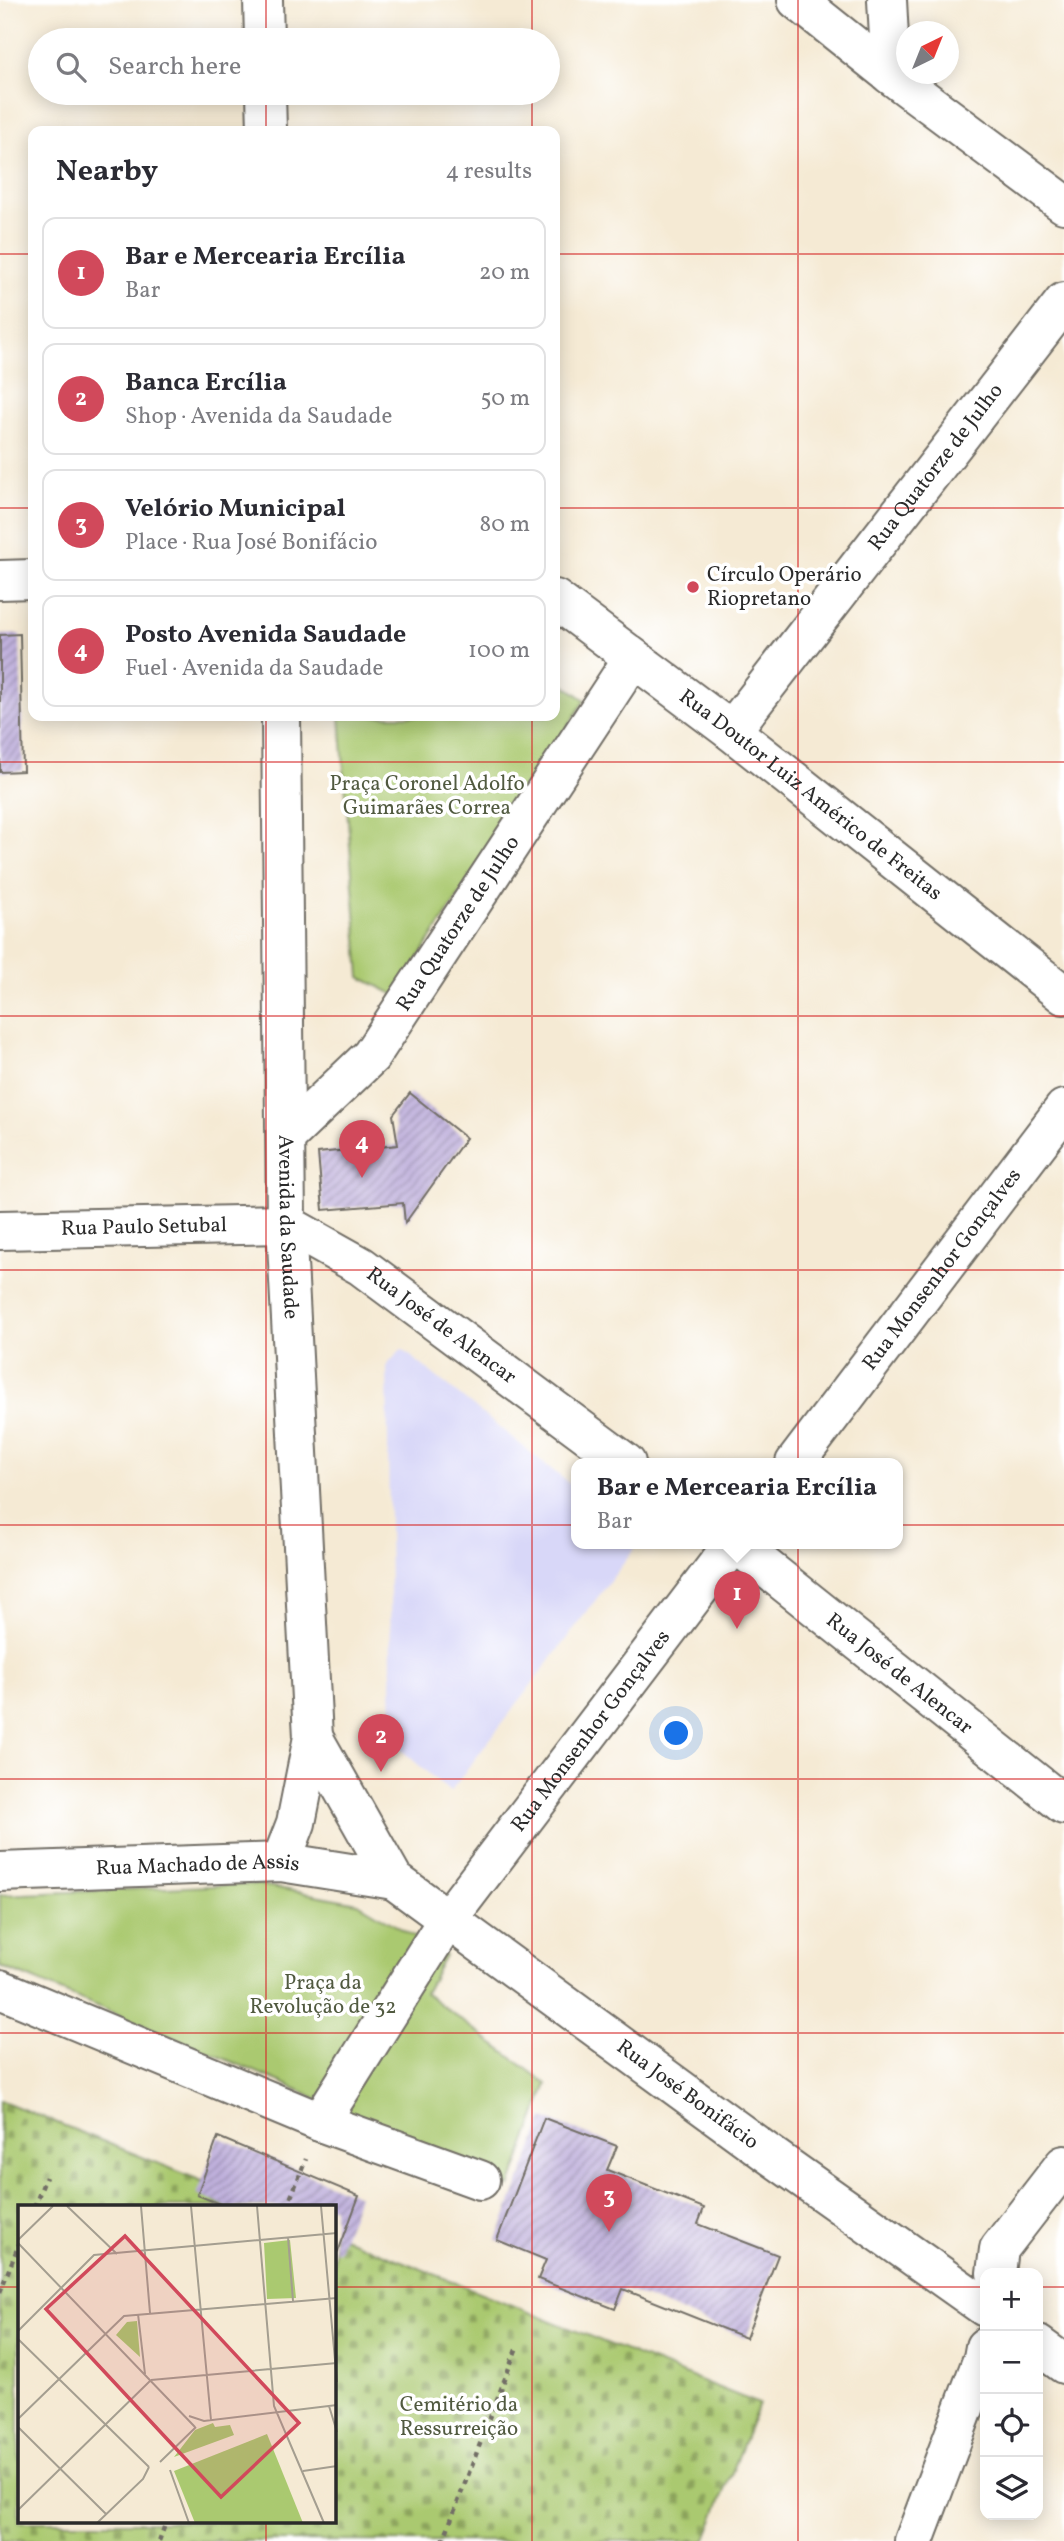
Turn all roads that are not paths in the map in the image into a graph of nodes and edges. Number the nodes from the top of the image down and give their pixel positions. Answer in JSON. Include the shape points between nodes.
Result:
{"nodes":[{"id":1,"x":263,"y":0,"type":"edge"},
{"id":2,"x":797,"y":0,"type":"edge"},
{"id":3,"x":887,"y":0,"type":"edge"},
{"id":4,"x":264,"y":28,"type":"edge"},
{"id":5,"x":891,"y":75,"type":"junction"},
{"id":6,"x":266,"y":105,"type":"edge"},
{"id":7,"x":267,"y":126,"type":"edge"},
{"id":8,"x":1064,"y":205,"type":"edge"},
{"id":9,"x":1064,"y":302,"type":"edge"},
{"id":10,"x":28,"y":579,"type":"edge"},
{"id":11,"x":0,"y":580,"type":"edge"},
{"id":12,"x":560,"y":603,"type":"edge"},
{"id":13,"x":633,"y":658,"type":"junction"},
{"id":14,"x":281,"y":721,"type":"edge"},
{"id":15,"x":732,"y":731,"type":"junction"},
{"id":16,"x":1064,"y":995,"type":"edge"},
{"id":17,"x":1064,"y":1109,"type":"edge"},
{"id":18,"x":286,"y":1137,"type":"junction"},
{"id":19,"x":286,"y":1224,"type":"junction"},
{"id":20,"x":0,"y":1230,"type":"edge"},
{"id":21,"x":619,"y":1458,"type":"edge"},
{"id":22,"x":799,"y":1458,"type":"edge"},
{"id":23,"x":729,"y":1549,"type":"edge"},
{"id":24,"x":742,"y":1549,"type":"edge"},
{"id":25,"x":313,"y":1737,"type":"junction"},
{"id":26,"x":1064,"y":1805,"type":"edge"},
{"id":27,"x":281,"y":1862,"type":"junction"},
{"id":28,"x":0,"y":1872,"type":"edge"},
{"id":29,"x":394,"y":1880,"type":"junction"},
{"id":30,"x":447,"y":1920,"type":"junction"},
{"id":31,"x":0,"y":1989,"type":"edge"},
{"id":32,"x":320,"y":2122,"type":"junction"},
{"id":33,"x":1064,"y":2165,"type":"edge"},
{"id":34,"x":480,"y":2180,"type":"dead end"},
{"id":35,"x":997,"y":2268,"type":"edge"},
{"id":36,"x":980,"y":2303,"type":"edge"},
{"id":37,"x":1043,"y":2349,"type":"edge"},
{"id":38,"x":1064,"y":2364,"type":"edge"},
{"id":39,"x":980,"y":2366,"type":"edge"},
{"id":40,"x":914,"y":2541,"type":"edge"}],
"edges":[{"from":1,"to":4,"type":"street"},
{"from":2,"to":5,"type":"street"},
{"from":3,"to":5,"type":"street"},
{"from":5,"to":8,"type":"street"},
{"from":6,"to":7,"type":"street"},
{"from":9,"to":15,"type":"street","name":"Rua Quatorze de Julho"},
{"from":10,"to":11,"type":"street"},
{"from":12,"to":13,"type":"street","name":"Rua Doutor Luiz Américo de Freitas"},
{"from":13,"to":15,"type":"street","name":"Rua Doutor Luiz Américo de Freitas"},
{"from":13,"to":18,"type":"street","name":"Rua Quatorze de Julho","via":[[371,1056]]},
{"from":14,"to":18,"type":"street","name":"Avenida da Saudade"},
{"from":15,"to":16,"type":"street","name":"Rua Doutor Luiz Américo de Freitas"},
{"from":17,"to":22,"type":"street","name":"Rua Monsenhor Gonçalves"},
{"from":18,"to":19,"type":"street","name":"Avenida da Saudade"},
{"from":19,"to":20,"type":"street","name":"Rua Paulo Setubal"},
{"from":19,"to":21,"type":"street","name":"Rua José de Alencar","via":[[361,1266]]},
{"from":19,"to":25,"type":"street","name":"Avenida da Saudade"},
{"from":23,"to":30,"type":"street","name":"Rua Monsenhor Gonçalves"},
{"from":24,"to":26,"type":"street","name":"Rua José de Alencar"},
{"from":25,"to":27,"type":"street","name":"Avenida da Saudade","via":[[296,1823]]},
{"from":25,"to":29,"type":"street","name":"Avenida da Saudade"},
{"from":27,"to":28,"type":"street","name":"Rua Machado de Assis"},
{"from":27,"to":29,"type":"street","name":"Rua Machado de Assis"},
{"from":29,"to":30,"type":"street","name":"Rua José Bonifácio"},
{"from":30,"to":32,"type":"street","name":"Rua Monsenhor Gonçalves"},
{"from":30,"to":36,"type":"street","name":"Rua José Bonifácio"},
{"from":31,"to":32,"type":"street"},
{"from":32,"to":34,"type":"street"},
{"from":33,"to":35,"type":"street","via":[[999,2249]]},
{"from":37,"to":38,"type":"street"},
{"from":39,"to":40,"type":"street"}]}
